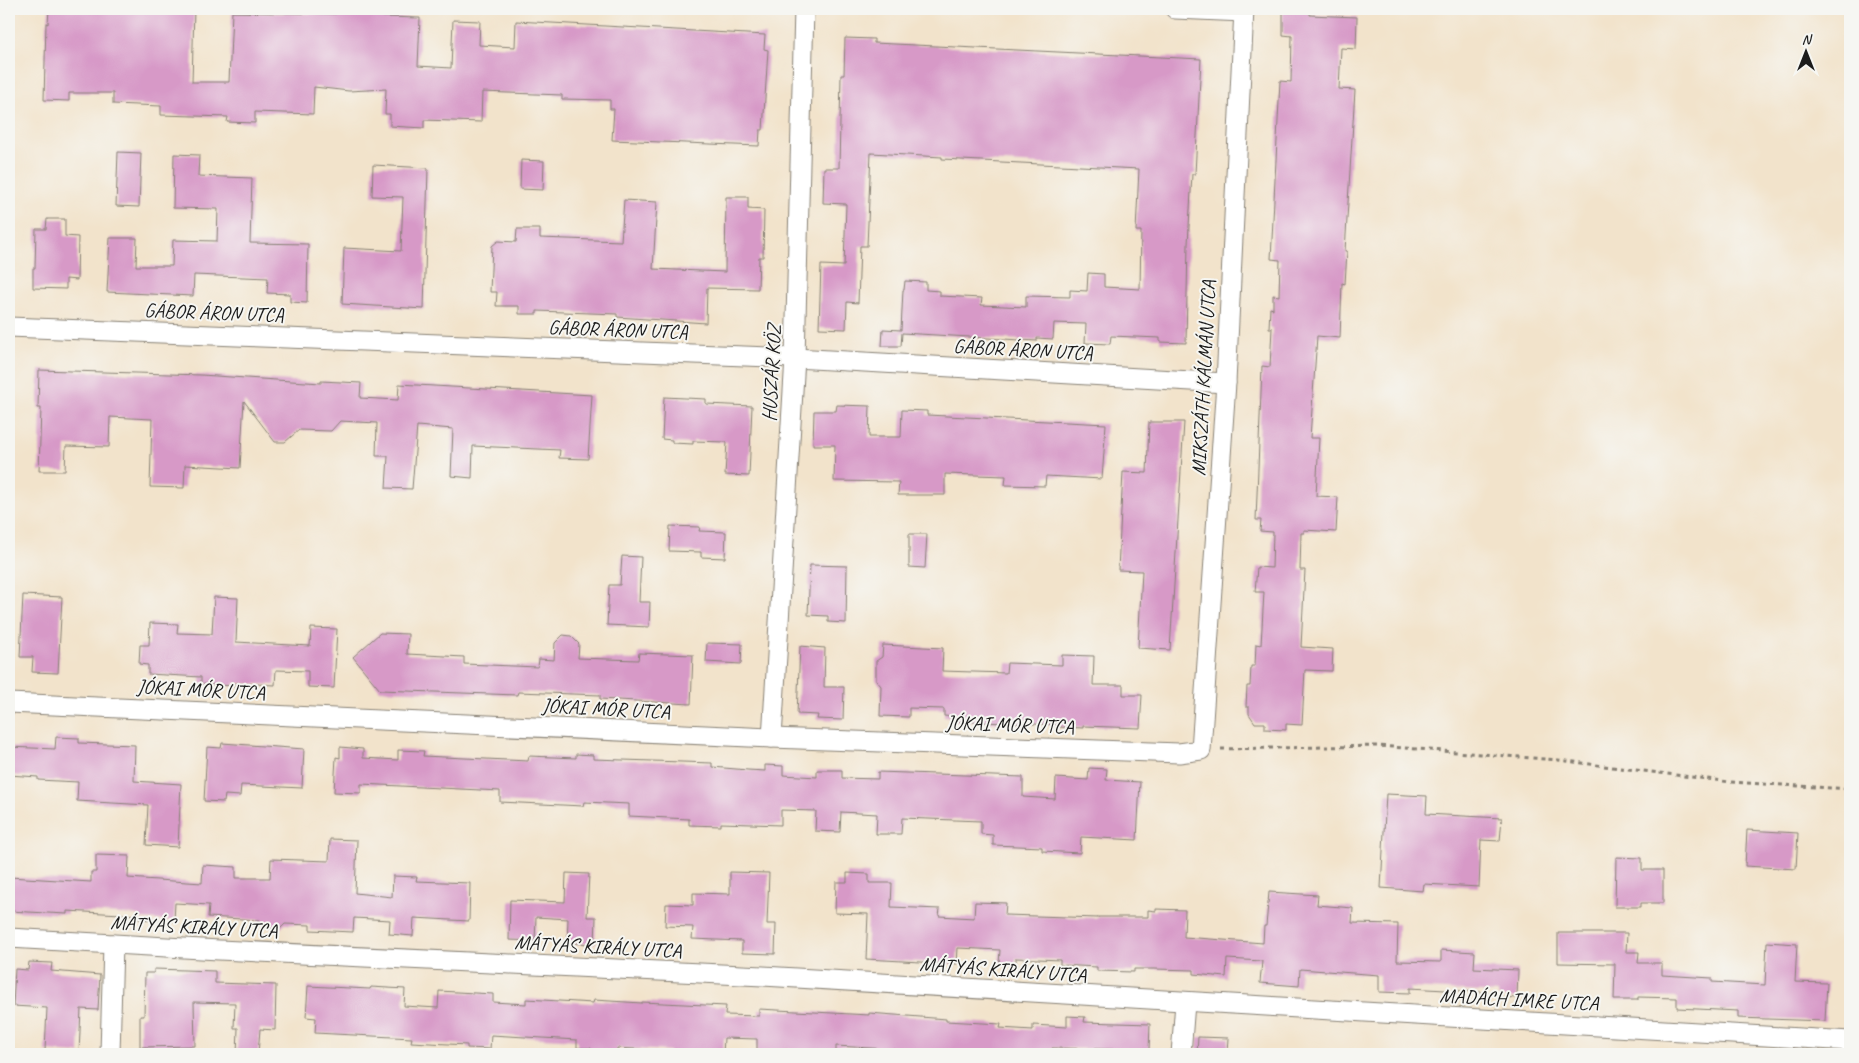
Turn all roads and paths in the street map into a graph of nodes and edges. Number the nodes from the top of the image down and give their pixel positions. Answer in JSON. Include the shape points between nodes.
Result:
{"nodes":[{"id":1,"x":804,"y":9,"type":"edge"},
{"id":2,"x":1175,"y":9,"type":"edge"},
{"id":3,"x":1244,"y":10,"type":"edge"},
{"id":4,"x":9,"y":327,"type":"edge"},
{"id":5,"x":795,"y":358,"type":"junction"},
{"id":6,"x":1226,"y":383,"type":"junction"},
{"id":7,"x":9,"y":703,"type":"edge"},
{"id":8,"x":772,"y":738,"type":"junction"},
{"id":9,"x":1201,"y":750,"type":"junction"},
{"id":10,"x":1850,"y":789,"type":"edge"},
{"id":11,"x":9,"y":938,"type":"edge"},
{"id":12,"x":113,"y":944,"type":"junction"},
{"id":13,"x":1185,"y":1003,"type":"junction"},
{"id":14,"x":1850,"y":1041,"type":"edge"},
{"id":15,"x":110,"y":1054,"type":"edge"},
{"id":16,"x":1181,"y":1054,"type":"edge"}],
"edges":[{"from":1,"to":5,"type":"street","name":"HUSZÁR KÖZ"},
{"from":2,"to":3,"type":"street"},
{"from":3,"to":6,"type":"street","name":"MIKSZÁTH KÁLMÁN UTCA"},
{"from":4,"to":5,"type":"street","name":"GÁBOR ÁRON UTCA"},
{"from":5,"to":6,"type":"street","name":"GÁBOR ÁRON UTCA"},
{"from":5,"to":8,"type":"street","name":"HUSZÁR KÖZ"},
{"from":6,"to":9,"type":"street","name":"MIKSZÁTH KÁLMÁN UTCA"},
{"from":7,"to":8,"type":"street","name":"JÓKAI MÓR UTCA"},
{"from":8,"to":9,"type":"street","name":"JÓKAI MÓR UTCA","via":[[1179,753]]},
{"from":9,"to":10,"type":"path","via":[[1379,746],[1558,760],[1730,782]]},
{"from":11,"to":12,"type":"street","name":"MÁTYÁS KIRÁLY UTCA"},
{"from":12,"to":13,"type":"street","name":"MÁTYÁS KIRÁLY UTCA","via":[[762,976]]},
{"from":12,"to":15,"type":"street"},
{"from":13,"to":14,"type":"street","name":"MADÁCH IMRE UTCA"},
{"from":13,"to":16,"type":"street"}]}
